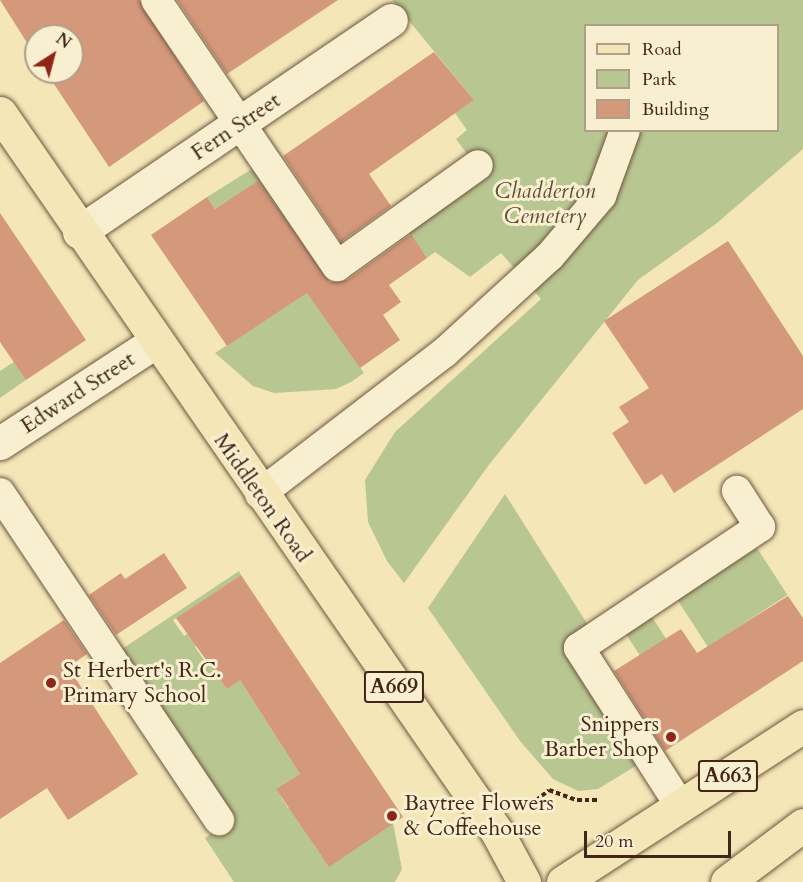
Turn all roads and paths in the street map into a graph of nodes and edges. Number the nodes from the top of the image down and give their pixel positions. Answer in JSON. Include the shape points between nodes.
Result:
{"nodes":[{"id":1,"x":156,"y":0,"type":"edge"},
{"id":2,"x":391,"y":20,"type":"dead end"},
{"id":3,"x":0,"y":113,"type":"edge"},
{"id":4,"x":240,"y":124,"type":"junction"},
{"id":5,"x":624,"y":132,"type":"edge"},
{"id":6,"x":478,"y":165,"type":"dead end"},
{"id":7,"x":80,"y":232,"type":"junction"},
{"id":8,"x":155,"y":342,"type":"junction"},
{"id":9,"x":0,"y":443,"type":"edge"},
{"id":10,"x":737,"y":491,"type":"dead end"},
{"id":11,"x":0,"y":493,"type":"edge"},
{"id":12,"x":260,"y":494,"type":"junction"},
{"id":13,"x":803,"y":726,"type":"edge"},
{"id":14,"x":549,"y":790,"type":"dead end"},
{"id":15,"x":599,"y":800,"type":"dead end"},
{"id":16,"x":681,"y":807,"type":"junction"},
{"id":17,"x":219,"y":820,"type":"dead end"},
{"id":18,"x":803,"y":825,"type":"edge"},
{"id":19,"x":737,"y":879,"type":"edge"},
{"id":20,"x":524,"y":882,"type":"edge"},
{"id":21,"x":563,"y":882,"type":"edge"}],
"edges":[{"from":1,"to":4,"type":"lane"},
{"from":2,"to":4,"type":"street","name":"Fern Street"},
{"from":3,"to":7,"type":"main road","name":"Middleton Road","number":"A669"},
{"from":4,"to":6,"type":"lane","via":[[337,266]]},
{"from":4,"to":7,"type":"street","name":"Fern Street"},
{"from":5,"to":12,"type":"lane","via":[[601,196],[550,256],[444,353]]},
{"from":7,"to":8,"type":"main road","name":"Middleton Road","number":"A669"},
{"from":8,"to":9,"type":"street","name":"Edward Street"},
{"from":8,"to":12,"type":"main road","name":"Middleton Road","number":"A669"},
{"from":10,"to":16,"type":"lane","via":[[760,527],[579,648]]},
{"from":11,"to":17,"type":"lane"},
{"from":12,"to":20,"type":"main road","name":"Middleton Road","number":"A669","via":[[497,832]]},
{"from":13,"to":16,"type":"main road","number":"A663"},
{"from":14,"to":15,"type":"path","via":[[577,800]]},
{"from":16,"to":21,"type":"main road","number":"A663"},
{"from":18,"to":19,"type":"main road"}]}
